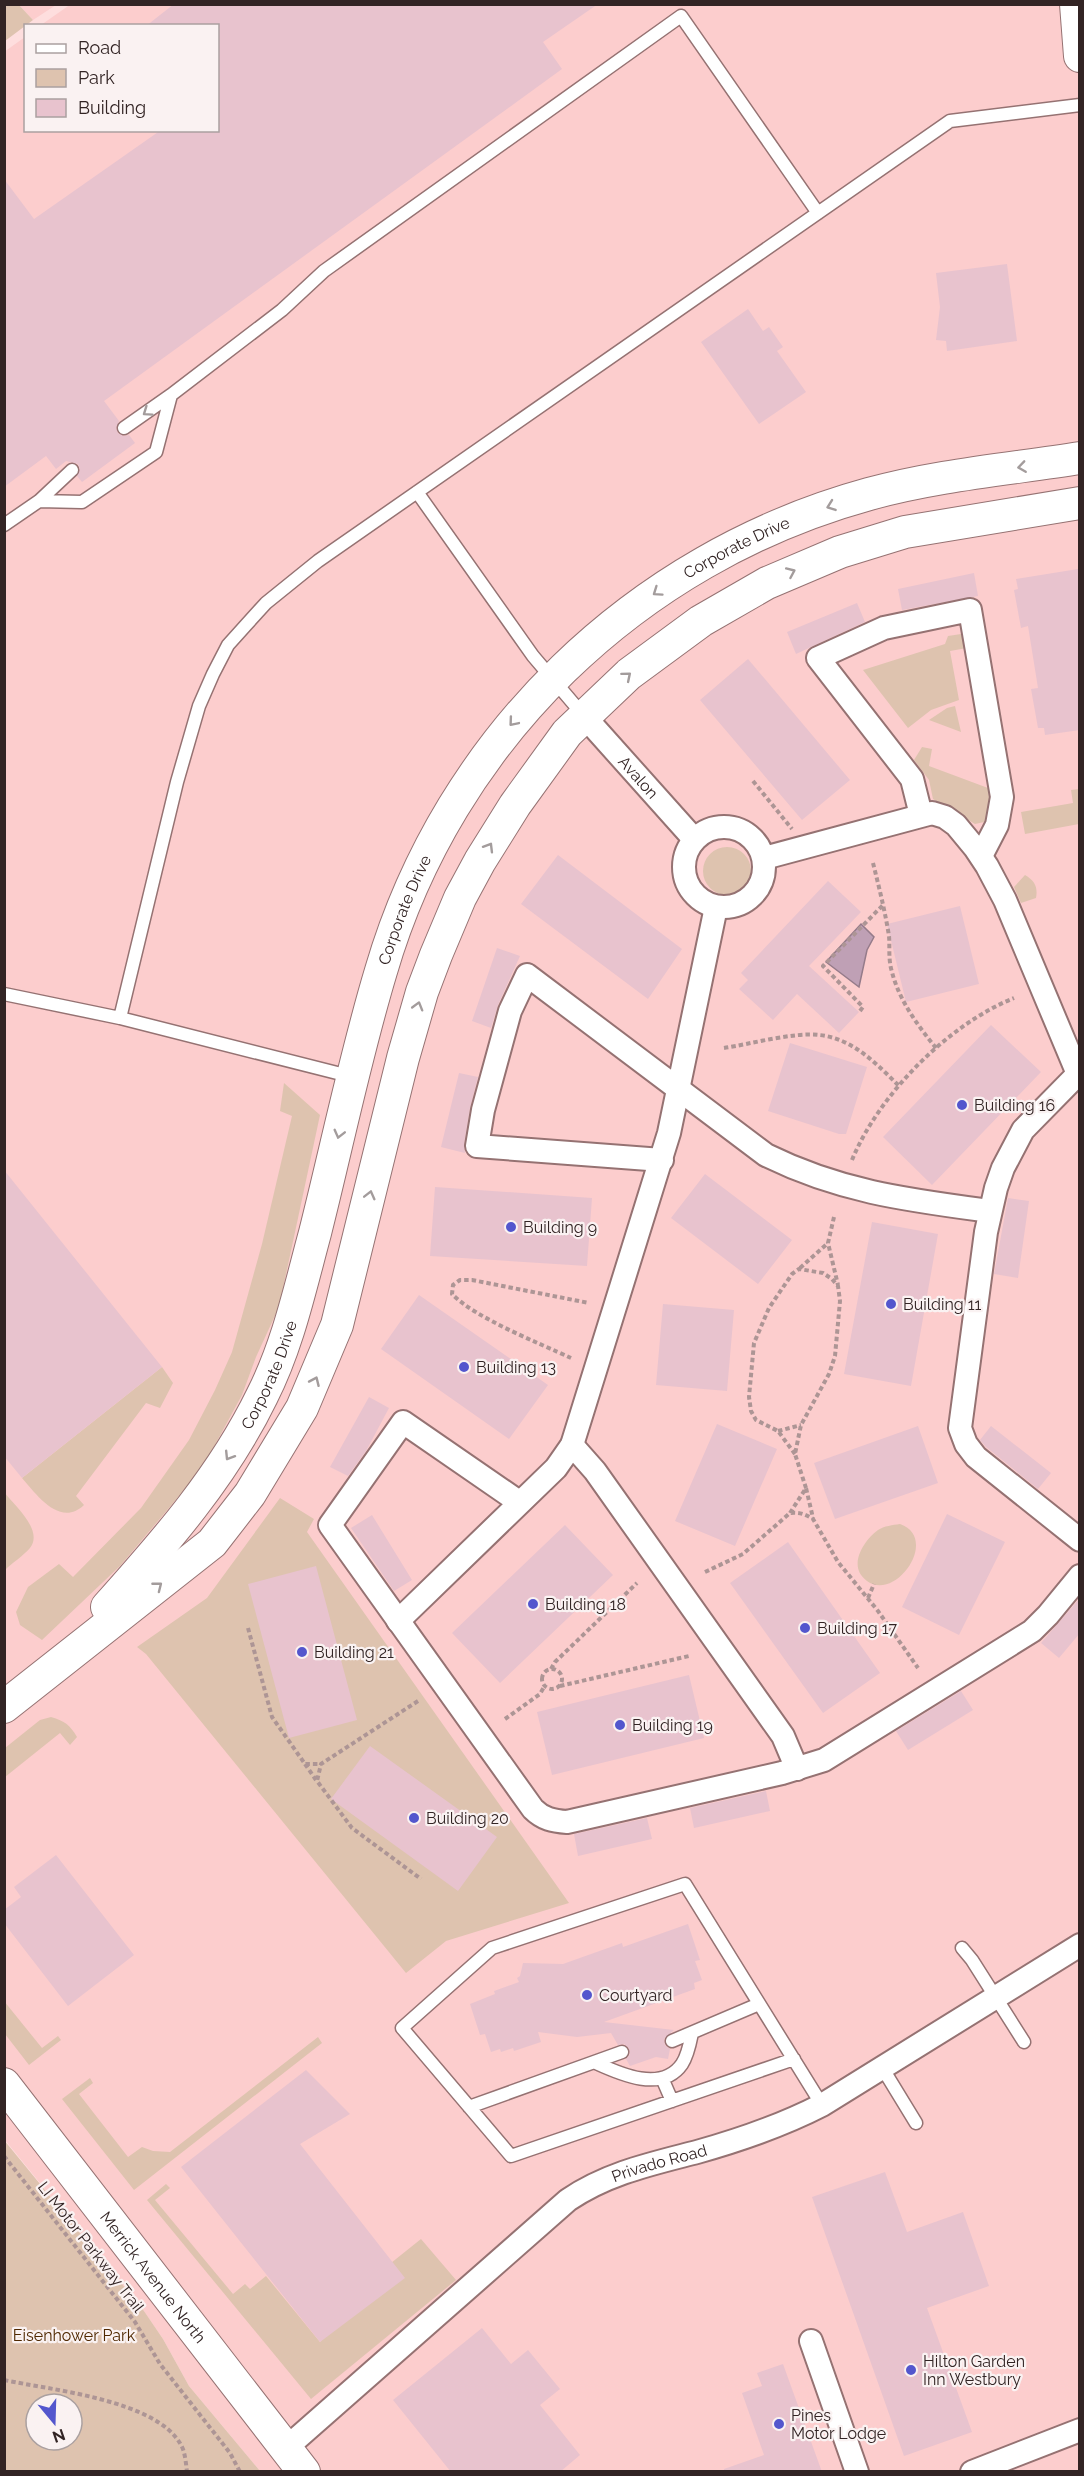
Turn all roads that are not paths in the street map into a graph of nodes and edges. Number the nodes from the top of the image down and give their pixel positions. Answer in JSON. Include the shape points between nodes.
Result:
{"nodes":[{"id":1,"x":1076,"y":4,"type":"edge"},
{"id":2,"x":1080,"y":56,"type":"edge"},
{"id":3,"x":1080,"y":105,"type":"edge"},
{"id":4,"x":818,"y":213,"type":"junction"},
{"id":5,"x":171,"y":395,"type":"junction"},
{"id":6,"x":124,"y":428,"type":"dead end"},
{"id":7,"x":1080,"y":458,"type":"edge"},
{"id":8,"x":72,"y":470,"type":"dead end"},
{"id":9,"x":417,"y":492,"type":"junction"},
{"id":10,"x":39,"y":501,"type":"junction"},
{"id":11,"x":1080,"y":503,"type":"edge"},
{"id":12,"x":4,"y":525,"type":"edge"},
{"id":13,"x":552,"y":678,"type":"junction"},
{"id":14,"x":584,"y":716,"type":"junction"},
{"id":15,"x":921,"y":815,"type":"junction"},
{"id":16,"x":694,"y":839,"type":"junction"},
{"id":17,"x":981,"y":856,"type":"junction"},
{"id":18,"x":764,"y":858,"type":"junction"},
{"id":19,"x":716,"y":907,"type":"junction"},
{"id":20,"x":4,"y":994,"type":"edge"},
{"id":21,"x":120,"y":1018,"type":"junction"},
{"id":22,"x":403,"y":1058,"type":"junction"},
{"id":23,"x":354,"y":1077,"type":"junction"},
{"id":24,"x":680,"y":1088,"type":"junction"},
{"id":25,"x":662,"y":1160,"type":"junction"},
{"id":26,"x":990,"y":1211,"type":"junction"},
{"id":27,"x":572,"y":1445,"type":"junction"},
{"id":28,"x":519,"y":1502,"type":"junction"},
{"id":29,"x":1080,"y":1540,"type":"edge"},
{"id":30,"x":1080,"y":1576,"type":"edge"},
{"id":31,"x":398,"y":1621,"type":"junction"},
{"id":32,"x":46,"y":1674,"type":"junction"},
{"id":33,"x":4,"y":1707,"type":"edge"},
{"id":34,"x":797,"y":1769,"type":"junction"},
{"id":35,"x":1080,"y":1945,"type":"edge"},
{"id":36,"x":962,"y":1948,"type":"dead end"},
{"id":37,"x":997,"y":1997,"type":"junction"},
{"id":38,"x":759,"y":2004,"type":"junction"},
{"id":39,"x":692,"y":2033,"type":"junction"},
{"id":40,"x":672,"y":2041,"type":"dead end"},
{"id":41,"x":1024,"y":2042,"type":"dead end"},
{"id":42,"x":622,"y":2052,"type":"dead end"},
{"id":43,"x":794,"y":2059,"type":"junction"},
{"id":44,"x":596,"y":2063,"type":"junction"},
{"id":45,"x":883,"y":2069,"type":"junction"},
{"id":46,"x":662,"y":2078,"type":"junction"},
{"id":47,"x":4,"y":2084,"type":"edge"},
{"id":48,"x":672,"y":2101,"type":"junction"},
{"id":49,"x":822,"y":2105,"type":"junction"},
{"id":50,"x":469,"y":2107,"type":"junction"},
{"id":51,"x":916,"y":2123,"type":"dead end"},
{"id":52,"x":811,"y":2341,"type":"dead end"},
{"id":53,"x":1080,"y":2430,"type":"edge"},
{"id":54,"x":294,"y":2460,"type":"edge"},
{"id":55,"x":857,"y":2472,"type":"edge"},
{"id":56,"x":972,"y":2472,"type":"edge"}],
"edges":[{"from":1,"to":2,"type":"main road"},
{"from":3,"to":4,"type":"lane","via":[[950,121]]},
{"from":4,"to":5,"type":"lane","via":[[681,16],[324,271],[282,310]]},
{"from":4,"to":9,"type":"lane"},
{"from":5,"to":6,"type":"lane","one_way":true},
{"from":5,"to":10,"type":"lane","via":[[156,452],[82,502]]},
{"from":7,"to":13,"type":"main road","name":"Corporate Drive","one_way":true,"via":[[937,479],[870,494],[782,526],[691,569],[665,586],[606,630]]},
{"from":8,"to":10,"type":"lane"},
{"from":9,"to":13,"type":"lane","via":[[532,656]]},
{"from":9,"to":21,"type":"lane","via":[[291,582],[228,645],[199,706],[189,740]]},
{"from":10,"to":12,"type":"lane"},
{"from":14,"to":11,"type":"main road","name":"Corporate Drive","one_way":true,"via":[[629,674],[701,621],[804,566],[905,532]]},
{"from":13,"to":14,"type":"lane"},
{"from":13,"to":23,"type":"main road","name":"Corporate Drive","one_way":true,"via":[[475,773],[420,868],[382,967]]},
{"from":14,"to":16,"type":"street","name":"Avalon"},
{"from":22,"to":14,"type":"main road","name":"Corporate Drive","one_way":true,"via":[[422,992],[460,898],[515,805],[554,749]]},
{"from":15,"to":17,"type":"street","via":[[932,813],[950,820]]},
{"from":15,"to":17,"type":"street","via":[[912,778],[818,658],[884,628],[970,610],[1002,797],[997,825]]},
{"from":15,"to":18,"type":"street"},
{"from":16,"to":18,"type":"street","via":[[719,827],[736,829],[752,838]]},
{"from":16,"to":19,"type":"street","via":[[683,864],[686,882],[697,898]]},
{"from":17,"to":26,"type":"street","via":[[1005,900],[1078,1074],[1023,1130],[1003,1168]]},
{"from":18,"to":19,"type":"street","via":[[764,875],[757,892],[735,906]]},
{"from":19,"to":24,"type":"street"},
{"from":20,"to":21,"type":"lane"},
{"from":21,"to":23,"type":"lane"},
{"from":22,"to":23,"type":"main road","via":[[378,1076]]},
{"from":32,"to":22,"type":"main road","name":"Corporate Drive","one_way":true,"via":[[212,1543],[250,1494],[288,1433],[315,1382],[337,1325]]},
{"from":23,"to":32,"type":"main road","name":"Corporate Drive","one_way":true,"via":[[296,1306],[263,1396],[225,1462],[186,1518]]},
{"from":24,"to":25,"type":"street"},
{"from":24,"to":25,"type":"street","via":[[527,975],[510,1011],[477,1146]]},
{"from":24,"to":26,"type":"street","via":[[756,1148],[809,1175],[879,1195]]},
{"from":25,"to":27,"type":"street"},
{"from":26,"to":29,"type":"street","via":[[960,1428],[975,1457]]},
{"from":27,"to":28,"type":"street","via":[[556,1468]]},
{"from":27,"to":34,"type":"street","via":[[595,1471],[783,1736]]},
{"from":28,"to":31,"type":"street"},
{"from":28,"to":31,"type":"street","via":[[404,1422],[330,1525]]},
{"from":30,"to":34,"type":"street","via":[[1048,1615],[1022,1637],[836,1754]]},
{"from":31,"to":34,"type":"street","via":[[533,1809],[548,1820],[567,1822]]},
{"from":32,"to":33,"type":"main road","name":"Corporate Drive"},
{"from":35,"to":37,"type":"street","name":"Privado Road"},
{"from":36,"to":37,"type":"lane"},
{"from":37,"to":41,"type":"lane"},
{"from":37,"to":45,"type":"street","name":"Privado Road"},
{"from":38,"to":39,"type":"lane"},
{"from":38,"to":43,"type":"lane"},
{"from":38,"to":50,"type":"lane","via":[[685,1884],[492,1948],[402,2028]]},
{"from":39,"to":40,"type":"lane"},
{"from":39,"to":46,"type":"lane","via":[[681,2066]]},
{"from":42,"to":44,"type":"lane"},
{"from":43,"to":48,"type":"lane"},
{"from":43,"to":49,"type":"lane"},
{"from":44,"to":46,"type":"lane","via":[[637,2078]]},
{"from":44,"to":50,"type":"lane"},
{"from":45,"to":49,"type":"street","name":"Privado Road"},
{"from":45,"to":51,"type":"lane"},
{"from":46,"to":48,"type":"lane"},
{"from":47,"to":54,"type":"main road","name":"Merrick Avenue North"},
{"from":48,"to":50,"type":"lane","via":[[511,2156]]},
{"from":49,"to":54,"type":"street","name":"Privado Road","via":[[739,2138],[612,2175],[581,2191]]},
{"from":52,"to":55,"type":"street"},
{"from":53,"to":56,"type":"street"}]}
